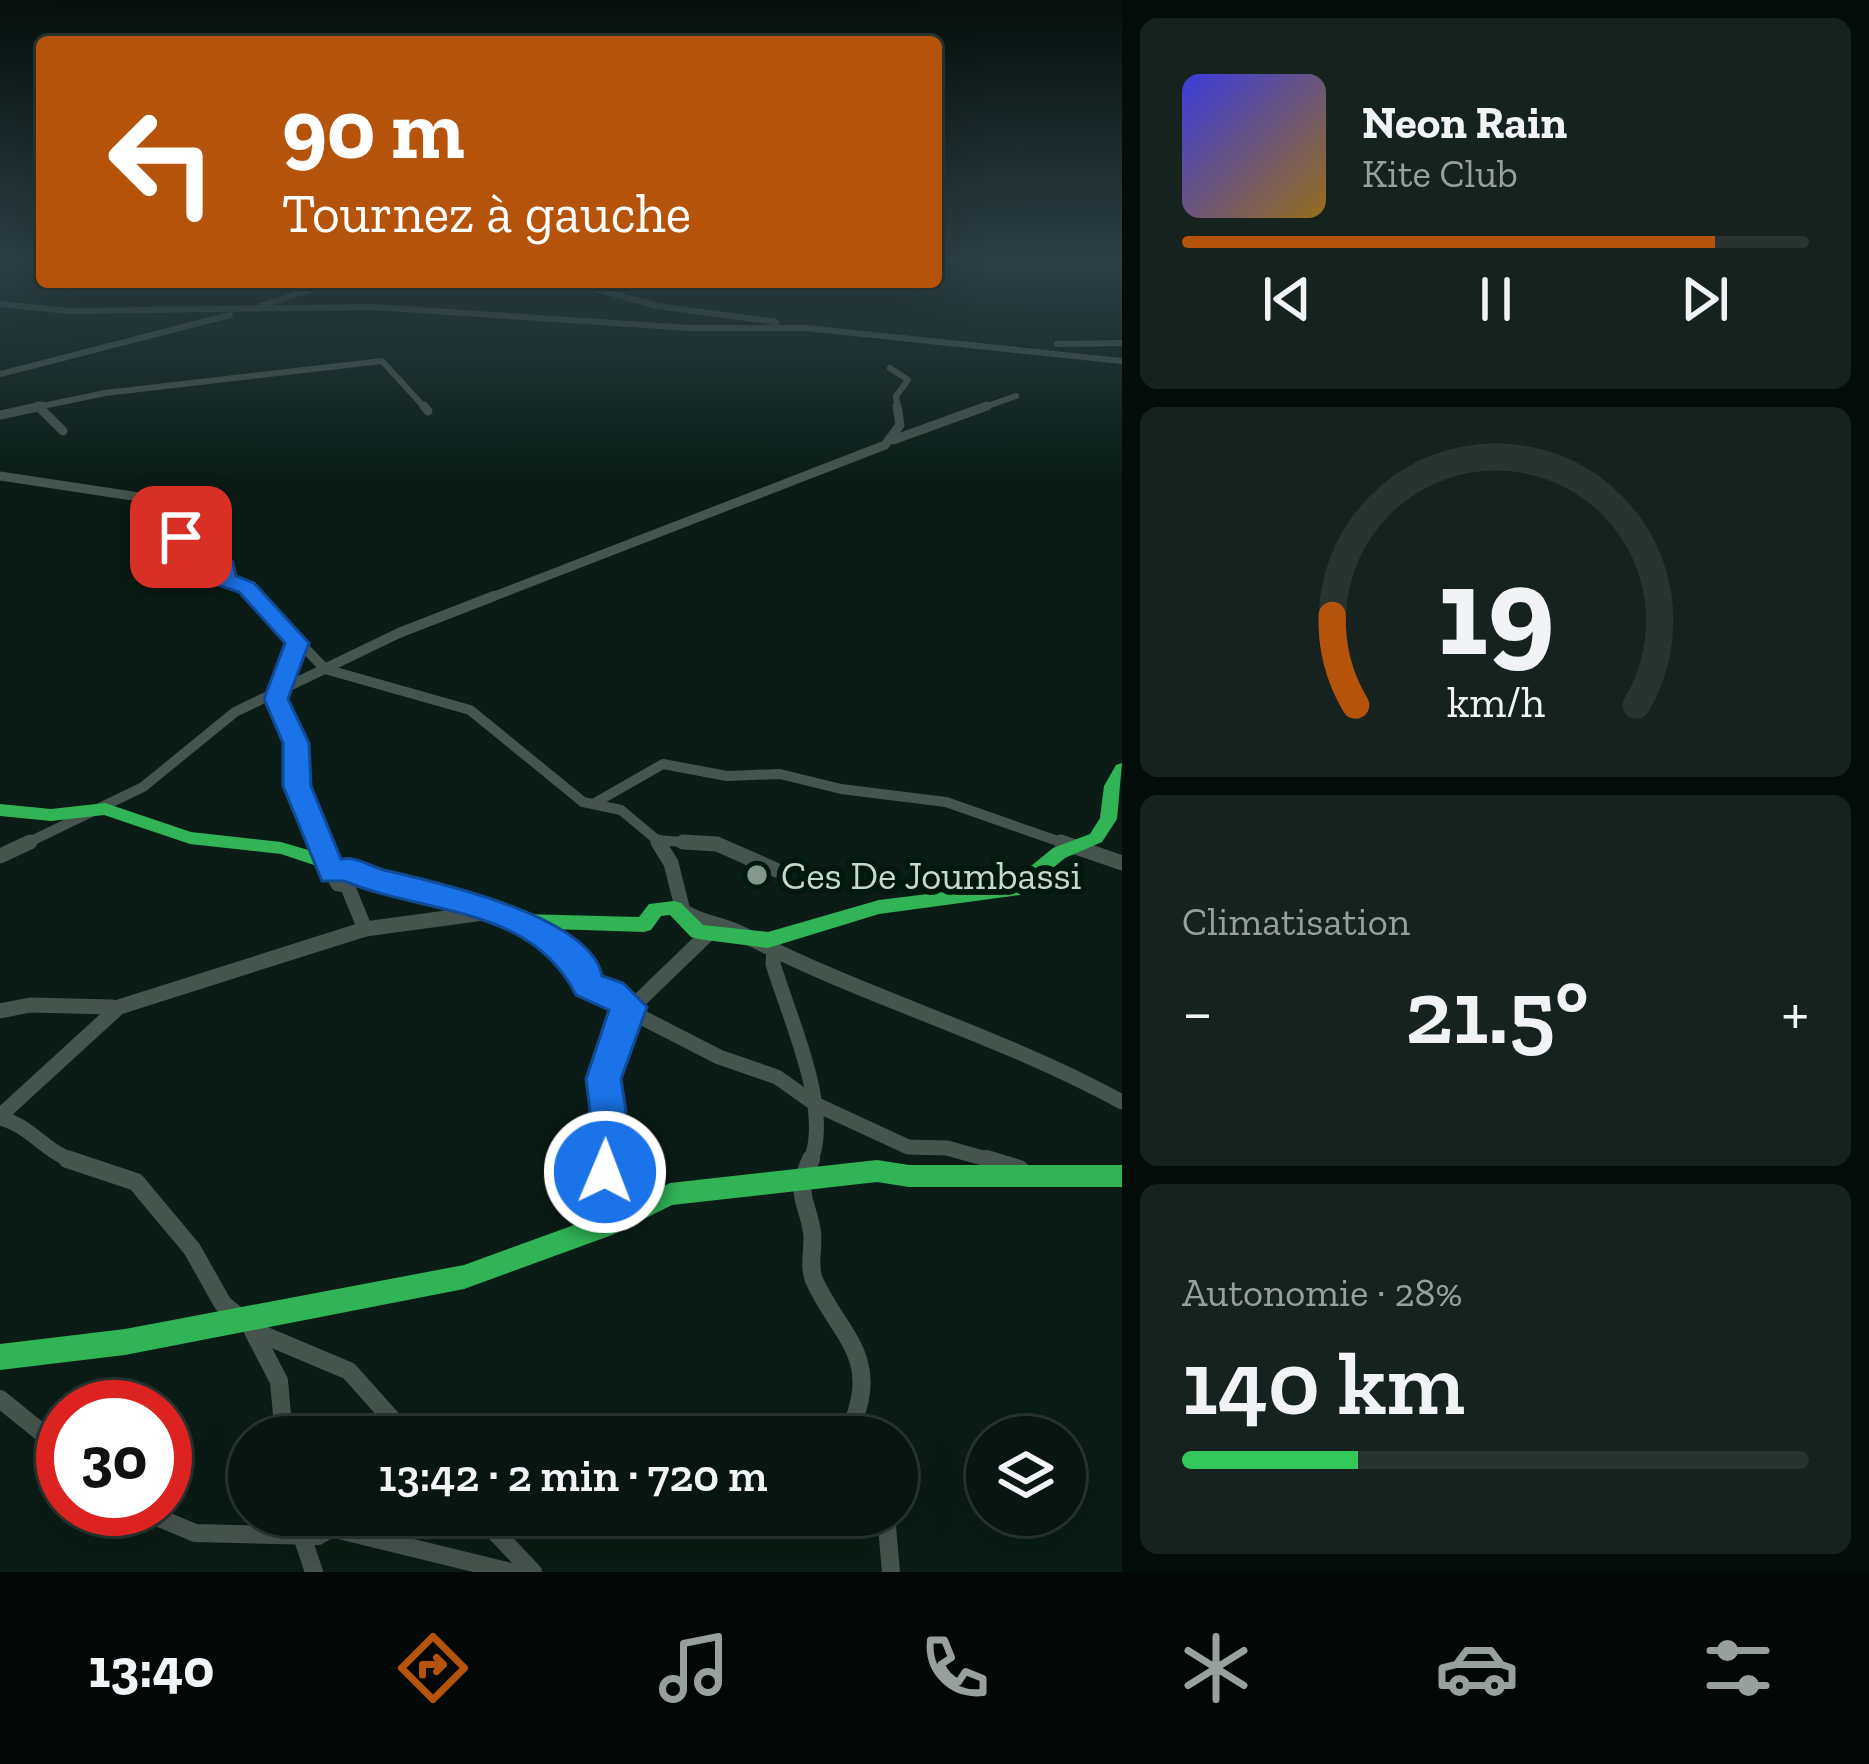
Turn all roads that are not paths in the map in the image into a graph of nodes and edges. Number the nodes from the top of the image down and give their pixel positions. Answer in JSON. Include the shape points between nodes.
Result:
{"nodes":[{"id":1,"x":142,"y":334,"type":"edge"},
{"id":2,"x":868,"y":334,"type":"edge"},
{"id":3,"x":904,"y":334,"type":"edge"},
{"id":4,"x":1122,"y":343,"type":"edge"},
{"id":5,"x":1122,"y":361,"type":"edge"},
{"id":6,"x":890,"y":368,"type":"dead end"},
{"id":7,"x":0,"y":374,"type":"edge"},
{"id":8,"x":1016,"y":396,"type":"dead end"},
{"id":9,"x":37,"y":405,"type":"junction"},
{"id":10,"x":428,"y":411,"type":"dead end"},
{"id":11,"x":0,"y":415,"type":"edge"},
{"id":12,"x":63,"y":431,"type":"dead end"},
{"id":13,"x":885,"y":445,"type":"junction"},
{"id":14,"x":0,"y":476,"type":"edge"},
{"id":15,"x":297,"y":643,"type":"junction"},
{"id":16,"x":325,"y":668,"type":"junction"},
{"id":17,"x":277,"y":689,"type":"junction"},
{"id":18,"x":1122,"y":769,"type":"edge"},
{"id":19,"x":593,"y":804,"type":"junction"},
{"id":20,"x":0,"y":810,"type":"edge"},
{"id":21,"x":87,"y":813,"type":"junction"},
{"id":22,"x":1122,"y":814,"type":"edge"},
{"id":23,"x":1103,"y":825,"type":"junction"},
{"id":24,"x":657,"y":840,"type":"junction"},
{"id":25,"x":1070,"y":848,"type":"junction"},
{"id":26,"x":0,"y":856,"type":"edge"},
{"id":27,"x":1122,"y":863,"type":"edge"},
{"id":28,"x":329,"y":868,"type":"junction"},
{"id":29,"x":776,"y":870,"type":"dead end"},
{"id":30,"x":499,"y":911,"type":"junction"},
{"id":31,"x":521,"y":921,"type":"junction"},
{"id":32,"x":365,"y":929,"type":"junction"},
{"id":33,"x":708,"y":934,"type":"junction"},
{"id":34,"x":747,"y":938,"type":"junction"},
{"id":35,"x":776,"y":944,"type":"junction"},
{"id":36,"x":119,"y":1007,"type":"junction"},
{"id":37,"x":630,"y":1007,"type":"junction"},
{"id":38,"x":0,"y":1011,"type":"edge"},
{"id":39,"x":1122,"y":1102,"type":"edge"},
{"id":40,"x":815,"y":1104,"type":"junction"},
{"id":41,"x":0,"y":1117,"type":"edge"},
{"id":42,"x":1032,"y":1172,"type":"junction"},
{"id":43,"x":804,"y":1175,"type":"junction"},
{"id":44,"x":1122,"y":1176,"type":"edge"},
{"id":45,"x":612,"y":1223,"type":"junction"},
{"id":46,"x":244,"y":1321,"type":"junction"},
{"id":47,"x":0,"y":1357,"type":"edge"},
{"id":48,"x":0,"y":1399,"type":"edge"},
{"id":49,"x":283,"y":1416,"type":"edge"},
{"id":50,"x":389,"y":1416,"type":"edge"},
{"id":51,"x":855,"y":1416,"type":"edge"},
{"id":52,"x":36,"y":1423,"type":"edge"},
{"id":53,"x":228,"y":1530,"type":"edge"},
{"id":54,"x":192,"y":1532,"type":"edge"},
{"id":55,"x":302,"y":1536,"type":"edge"},
{"id":56,"x":364,"y":1536,"type":"edge"},
{"id":57,"x":499,"y":1536,"type":"edge"},
{"id":58,"x":888,"y":1536,"type":"edge"},
{"id":59,"x":314,"y":1572,"type":"edge"},
{"id":60,"x":511,"y":1572,"type":"edge"},
{"id":61,"x":533,"y":1572,"type":"edge"},
{"id":62,"x":891,"y":1572,"type":"edge"}],
"edges":[{"from":1,"to":7,"type":"street"},
{"from":2,"to":5,"type":"street"},
{"from":3,"to":4,"type":"street"},
{"from":6,"to":13,"type":"street","via":[[908,380],[896,396],[900,425]]},
{"from":8,"to":13,"type":"street"},
{"from":9,"to":10,"type":"street","via":[[382,361]]},
{"from":9,"to":11,"type":"street"},
{"from":9,"to":12,"type":"street"},
{"from":13,"to":16,"type":"street"},
{"from":14,"to":15,"type":"street","via":[[139,497],[166,529],[225,567],[225,580],[247,587]]},
{"from":15,"to":16,"type":"street"},
{"from":15,"to":17,"type":"street"},
{"from":16,"to":17,"type":"street"},
{"from":16,"to":19,"type":"street","via":[[470,710]]},
{"from":17,"to":21,"type":"street","via":[[235,712],[143,788]]},
{"from":17,"to":28,"type":"street","via":[[296,743],[297,786]]},
{"from":18,"to":23,"type":"street"},
{"from":19,"to":24,"type":"street","via":[[621,810]]},
{"from":19,"to":25,"type":"street","via":[[663,764],[727,776],[780,774],[965,806]]},
{"from":20,"to":21,"type":"street"},
{"from":21,"to":26,"type":"street"},
{"from":21,"to":28,"type":"street","via":[[105,809],[190,838],[281,848]]},
{"from":22,"to":23,"type":"street"},
{"from":23,"to":25,"type":"street","via":[[1096,838]]},
{"from":24,"to":29,"type":"street","via":[[717,844]]},
{"from":24,"to":34,"type":"street","via":[[683,911]]},
{"from":25,"to":27,"type":"street"},
{"from":25,"to":35,"type":"street","via":[[1014,890],[880,907]]},
{"from":28,"to":30,"type":"street"},
{"from":28,"to":32,"type":"street","via":[[346,885]]},
{"from":30,"to":31,"type":"street"},
{"from":30,"to":32,"type":"street"},
{"from":31,"to":33,"type":"street","via":[[644,925],[656,909],[674,908]]},
{"from":31,"to":37,"type":"street","via":[[584,967],[588,986]]},
{"from":32,"to":36,"type":"street"},
{"from":33,"to":34,"type":"street"},
{"from":33,"to":37,"type":"street"},
{"from":34,"to":35,"type":"street"},
{"from":35,"to":39,"type":"street","via":[[813,971],[1055,1065]]},
{"from":35,"to":40,"type":"street"},
{"from":36,"to":38,"type":"street"},
{"from":36,"to":41,"type":"street"},
{"from":37,"to":40,"type":"street","via":[[718,1057],[778,1077]]},
{"from":37,"to":45,"type":"street","via":[[607,1066],[608,1111],[597,1135]]},
{"from":40,"to":42,"type":"street","via":[[908,1147],[947,1148]]},
{"from":40,"to":43,"type":"street","via":[[819,1142]]},
{"from":41,"to":46,"type":"street","via":[[52,1155],[136,1182],[192,1249],[223,1304]]},
{"from":42,"to":43,"type":"street"},
{"from":42,"to":44,"type":"street"},
{"from":43,"to":45,"type":"street","via":[[670,1194]]},
{"from":43,"to":51,"type":"street","via":[[812,1277],[858,1357],[864,1393]]},
{"from":45,"to":46,"type":"street","via":[[464,1277]]},
{"from":46,"to":47,"type":"street"},
{"from":46,"to":49,"type":"street","via":[[264,1345]]},
{"from":46,"to":50,"type":"street","via":[[349,1371]]},
{"from":48,"to":52,"type":"street"},
{"from":53,"to":54,"type":"street"},
{"from":55,"to":59,"type":"street"},
{"from":56,"to":60,"type":"street"},
{"from":57,"to":61,"type":"street"},
{"from":58,"to":62,"type":"street"}]}
